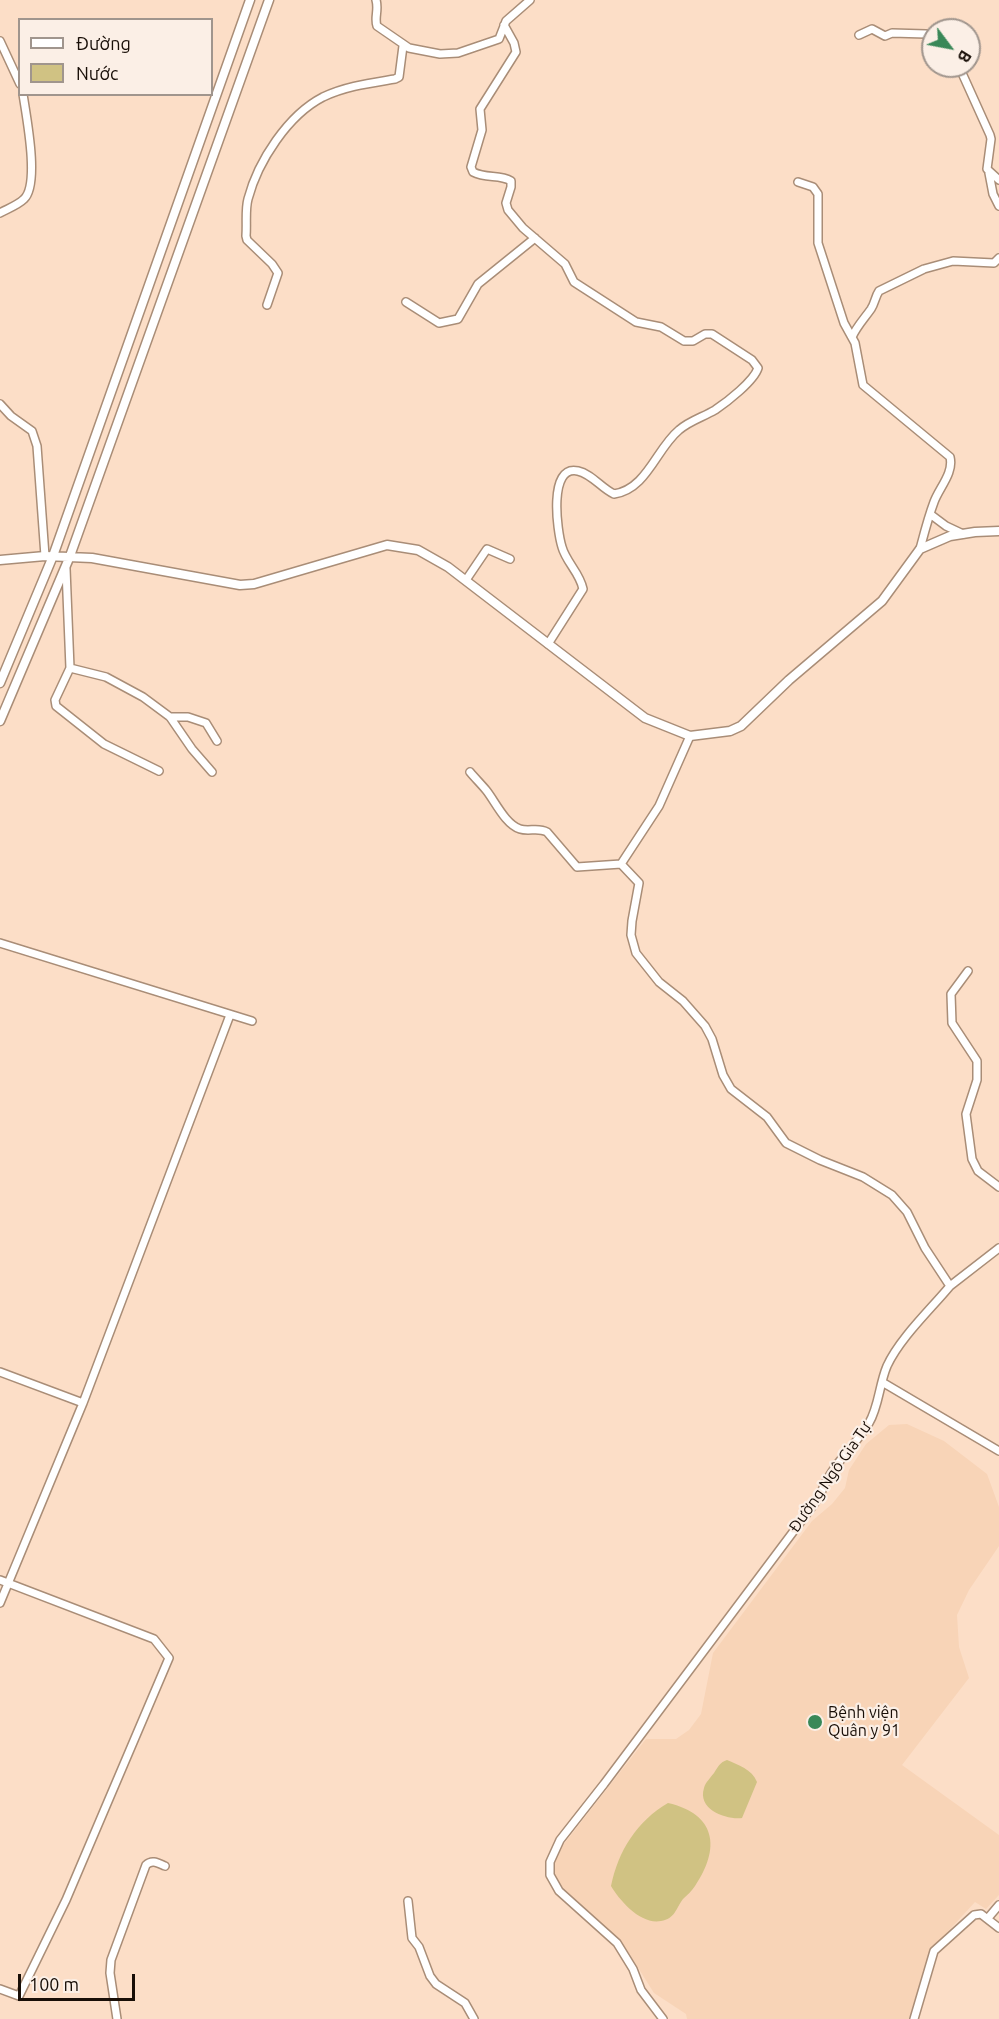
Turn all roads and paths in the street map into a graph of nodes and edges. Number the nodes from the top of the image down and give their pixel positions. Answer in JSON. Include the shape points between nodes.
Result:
{"nodes":[{"id":1,"x":250,"y":0,"type":"edge"},
{"id":2,"x":268,"y":0,"type":"edge"},
{"id":3,"x":376,"y":0,"type":"edge"},
{"id":4,"x":530,"y":0,"type":"edge"},
{"id":5,"x":504,"y":25,"type":"junction"},
{"id":6,"x":921,"y":33,"type":"edge"},
{"id":7,"x":859,"y":35,"type":"dead end"},
{"id":8,"x":0,"y":41,"type":"edge"},
{"id":9,"x":404,"y":46,"type":"junction"},
{"id":10,"x":964,"y":78,"type":"edge"},
{"id":11,"x":18,"y":80,"type":"edge"},
{"id":12,"x":23,"y":96,"type":"edge"},
{"id":13,"x":989,"y":173,"type":"junction"},
{"id":14,"x":999,"y":180,"type":"edge"},
{"id":15,"x":798,"y":182,"type":"dead end"},
{"id":16,"x":999,"y":206,"type":"edge"},
{"id":17,"x":0,"y":213,"type":"edge"},
{"id":18,"x":535,"y":238,"type":"junction"},
{"id":19,"x":999,"y":258,"type":"edge"},
{"id":20,"x":406,"y":302,"type":"dead end"},
{"id":21,"x":267,"y":305,"type":"dead end"},
{"id":22,"x":852,"y":338,"type":"junction"},
{"id":23,"x":0,"y":404,"type":"edge"},
{"id":24,"x":930,"y":514,"type":"junction"},
{"id":25,"x":999,"y":531,"type":"edge"},
{"id":26,"x":963,"y":534,"type":"junction"},
{"id":27,"x":920,"y":549,"type":"junction"},
{"id":28,"x":49,"y":556,"type":"junction"},
{"id":29,"x":70,"y":556,"type":"junction"},
{"id":30,"x":510,"y":559,"type":"dead end"},
{"id":31,"x":0,"y":560,"type":"edge"},
{"id":32,"x":66,"y":567,"type":"junction"},
{"id":33,"x":466,"y":580,"type":"junction"},
{"id":34,"x":548,"y":644,"type":"junction"},
{"id":35,"x":70,"y":668,"type":"junction"},
{"id":36,"x":0,"y":683,"type":"edge"},
{"id":37,"x":170,"y":717,"type":"junction"},
{"id":38,"x":0,"y":721,"type":"edge"},
{"id":39,"x":690,"y":736,"type":"junction"},
{"id":40,"x":217,"y":741,"type":"dead end"},
{"id":41,"x":159,"y":771,"type":"dead end"},
{"id":42,"x":212,"y":772,"type":"dead end"},
{"id":43,"x":470,"y":772,"type":"dead end"},
{"id":44,"x":621,"y":864,"type":"junction"},
{"id":45,"x":0,"y":943,"type":"edge"},
{"id":46,"x":968,"y":971,"type":"dead end"},
{"id":47,"x":230,"y":1015,"type":"junction"},
{"id":48,"x":252,"y":1021,"type":"dead end"},
{"id":49,"x":999,"y":1187,"type":"edge"},
{"id":50,"x":999,"y":1248,"type":"edge"},
{"id":51,"x":950,"y":1286,"type":"junction"},
{"id":52,"x":0,"y":1372,"type":"edge"},
{"id":53,"x":882,"y":1382,"type":"junction"},
{"id":54,"x":83,"y":1403,"type":"junction"},
{"id":55,"x":999,"y":1450,"type":"edge"},
{"id":56,"x":0,"y":1580,"type":"edge"},
{"id":57,"x":8,"y":1583,"type":"junction"},
{"id":58,"x":0,"y":1603,"type":"edge"},
{"id":59,"x":165,"y":1866,"type":"dead end"},
{"id":60,"x":408,"y":1901,"type":"dead end"},
{"id":61,"x":999,"y":1905,"type":"edge"},
{"id":62,"x":988,"y":1918,"type":"junction"},
{"id":63,"x":999,"y":1928,"type":"edge"},
{"id":64,"x":0,"y":1989,"type":"edge"},
{"id":65,"x":117,"y":2019,"type":"edge"},
{"id":66,"x":474,"y":2019,"type":"edge"},
{"id":67,"x":663,"y":2019,"type":"edge"},
{"id":68,"x":914,"y":2019,"type":"edge"}],
"edges":[{"from":1,"to":28,"type":"street"},
{"from":2,"to":29,"type":"street"},
{"from":3,"to":9,"type":"street","via":[[377,26]]},
{"from":4,"to":5,"type":"street"},
{"from":5,"to":9,"type":"street","via":[[496,40],[458,53],[434,54]]},
{"from":5,"to":18,"type":"street","via":[[516,52],[480,109],[482,130],[471,170],[484,177],[511,181],[506,207]]},
{"from":6,"to":7,"type":"street","via":[[885,36],[872,29]]},
{"from":8,"to":11,"type":"street"},
{"from":9,"to":21,"type":"street","via":[[399,76],[354,86],[306,107],[274,144],[262,165],[247,200],[246,236],[278,273]]},
{"from":10,"to":13,"type":"street","via":[[991,139]]},
{"from":12,"to":17,"type":"street","via":[[32,183],[24,199]]},
{"from":13,"to":14,"type":"street"},
{"from":13,"to":16,"type":"street"},
{"from":15,"to":22,"type":"street","via":[[813,187],[818,194],[818,243]]},
{"from":18,"to":20,"type":"street","via":[[478,284],[458,319],[439,324]]},
{"from":18,"to":34,"type":"street","via":[[565,264],[574,282],[636,322],[661,327],[688,343],[712,334],[758,368],[753,378],[719,407],[677,431],[648,471],[627,490],[614,494],[577,471],[563,475],[557,494],[559,534],[583,589]]},
{"from":19,"to":22,"type":"street","via":[[994,263],[953,261],[879,291]]},
{"from":22,"to":24,"type":"street","via":[[864,385],[950,457],[949,471]]},
{"from":23,"to":28,"type":"street","via":[[32,431],[37,446]]},
{"from":24,"to":26,"type":"street"},
{"from":24,"to":27,"type":"street"},
{"from":25,"to":26,"type":"street"},
{"from":26,"to":27,"type":"street"},
{"from":27,"to":39,"type":"street","via":[[882,601],[741,726],[730,732]]},
{"from":28,"to":29,"type":"street"},
{"from":28,"to":31,"type":"street"},
{"from":28,"to":36,"type":"street"},
{"from":29,"to":32,"type":"street"},
{"from":29,"to":33,"type":"street","via":[[255,585],[396,545],[418,550]]},
{"from":30,"to":33,"type":"street","via":[[487,549]]},
{"from":32,"to":35,"type":"street"},
{"from":32,"to":38,"type":"street"},
{"from":33,"to":34,"type":"street"},
{"from":34,"to":39,"type":"street","via":[[645,718]]},
{"from":35,"to":37,"type":"street","via":[[114,681]]},
{"from":35,"to":41,"type":"street","via":[[55,700],[57,706],[104,744]]},
{"from":37,"to":40,"type":"street","via":[[206,723]]},
{"from":37,"to":42,"type":"street"},
{"from":39,"to":44,"type":"street","via":[[659,806]]},
{"from":43,"to":44,"type":"street","via":[[518,828],[547,832],[578,867]]},
{"from":44,"to":51,"type":"street","via":[[639,883],[631,935],[639,958],[710,1033],[731,1089],[767,1117],[786,1143],[862,1178],[896,1199],[908,1212]]},
{"from":45,"to":47,"type":"street"},
{"from":46,"to":49,"type":"street","via":[[953,990],[952,1023],[973,1054],[979,1071],[966,1120],[974,1166]]},
{"from":47,"to":48,"type":"street"},
{"from":47,"to":54,"type":"street"},
{"from":50,"to":51,"type":"street","name":"Đường Ngô Gia Tự"},
{"from":51,"to":53,"type":"street","name":"Đường Ngô Gia Tự","via":[[909,1334],[889,1363]]},
{"from":52,"to":54,"type":"street"},
{"from":53,"to":55,"type":"street"},
{"from":53,"to":67,"type":"street","name":"Đường Ngô Gia Tự","via":[[871,1420],[827,1477],[820,1496],[560,1840],[550,1862],[550,1875],[559,1891],[617,1943],[641,1990]]},
{"from":54,"to":57,"type":"street"},
{"from":56,"to":57,"type":"street"},
{"from":57,"to":58,"type":"street"},
{"from":57,"to":64,"type":"street","via":[[153,1639],[169,1658],[66,1900],[19,1996]]},
{"from":59,"to":65,"type":"street","via":[[155,1862],[146,1865],[111,1960]]},
{"from":60,"to":66,"type":"street","via":[[412,1938],[430,1976],[465,2003]]},
{"from":61,"to":62,"type":"street"},
{"from":62,"to":63,"type":"street"},
{"from":62,"to":68,"type":"street","via":[[974,1915],[937,1947],[929,1961]]}]}
